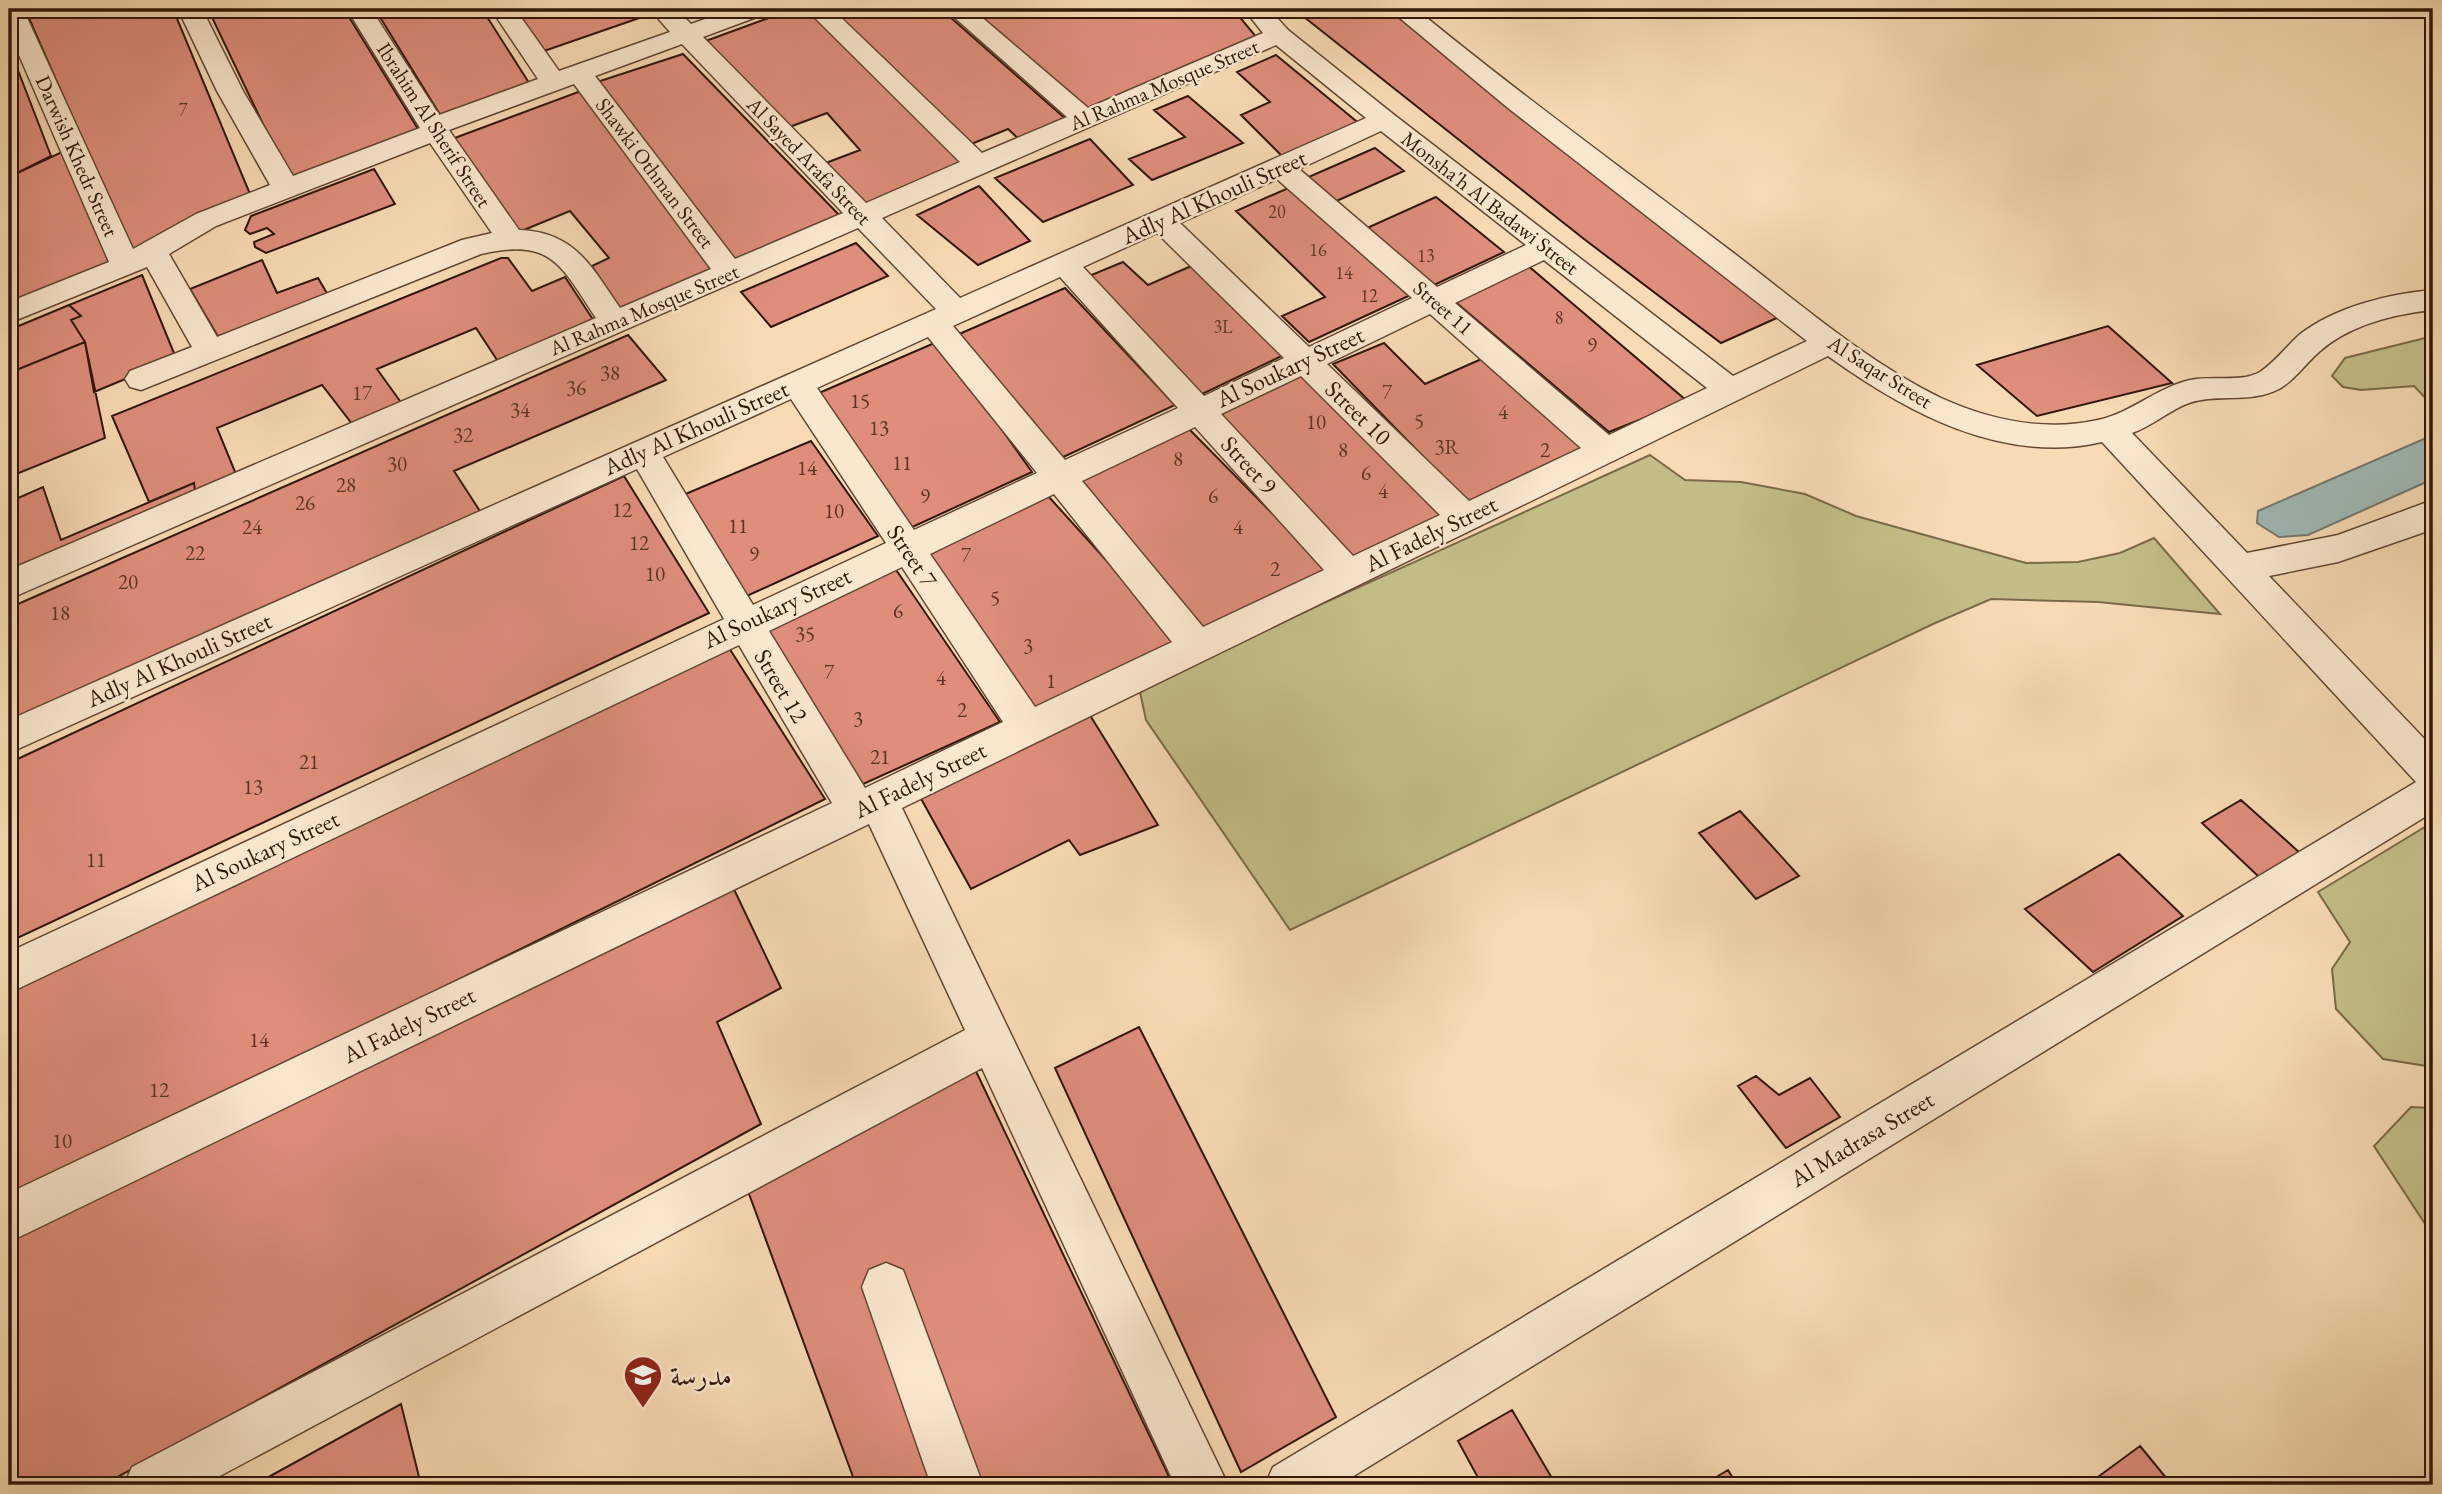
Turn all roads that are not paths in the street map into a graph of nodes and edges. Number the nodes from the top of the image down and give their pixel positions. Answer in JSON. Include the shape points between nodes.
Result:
{"nodes":[{"id":1,"x":11,"y":9,"type":"edge"},
{"id":2,"x":190,"y":9,"type":"edge"},
{"id":3,"x":359,"y":9,"type":"edge"},
{"id":4,"x":503,"y":9,"type":"edge"},
{"id":5,"x":662,"y":9,"type":"edge"},
{"id":6,"x":756,"y":9,"type":"edge"},
{"id":7,"x":818,"y":9,"type":"edge"},
{"id":8,"x":957,"y":9,"type":"edge"},
{"id":9,"x":1256,"y":9,"type":"edge"},
{"id":10,"x":1401,"y":9,"type":"edge"},
{"id":11,"x":686,"y":34,"type":"junction"},
{"id":12,"x":1279,"y":34,"type":"junction"},
{"id":13,"x":566,"y":78,"type":"junction"},
{"id":14,"x":1086,"y":119,"type":"junction"},
{"id":15,"x":1384,"y":120,"type":"junction"},
{"id":16,"x":435,"y":129,"type":"junction"},
{"id":17,"x":979,"y":165,"type":"junction"},
{"id":18,"x":1280,"y":167,"type":"junction"},
{"id":19,"x":286,"y":188,"type":"junction"},
{"id":20,"x":862,"y":216,"type":"junction"},
{"id":21,"x":1161,"y":220,"type":"junction"},
{"id":22,"x":511,"y":240,"type":"junction"},
{"id":23,"x":1547,"y":247,"type":"junction"},
{"id":24,"x":153,"y":251,"type":"junction"},
{"id":25,"x":1064,"y":264,"type":"junction"},
{"id":26,"x":127,"y":265,"type":"junction"},
{"id":27,"x":730,"y":273,"type":"junction"},
{"id":28,"x":1434,"y":300,"type":"junction"},
{"id":29,"x":2433,"y":300,"type":"edge"},
{"id":30,"x":9,"y":313,"type":"edge"},
{"id":31,"x":945,"y":317,"type":"junction"},
{"id":32,"x":615,"y":323,"type":"junction"},
{"id":33,"x":1831,"y":342,"type":"junction"},
{"id":34,"x":210,"y":352,"type":"junction"},
{"id":35,"x":1305,"y":361,"type":"junction"},
{"id":36,"x":141,"y":379,"type":"dead end"},
{"id":37,"x":797,"y":383,"type":"junction"},
{"id":38,"x":1730,"y":390,"type":"junction"},
{"id":39,"x":1199,"y":410,"type":"junction"},
{"id":40,"x":2109,"y":429,"type":"junction"},
{"id":41,"x":1605,"y":450,"type":"junction"},
{"id":42,"x":643,"y":452,"type":"junction"},
{"id":43,"x":1060,"y":476,"type":"junction"},
{"id":44,"x":2433,"y":513,"type":"edge"},
{"id":45,"x":1464,"y":517,"type":"junction"},
{"id":46,"x":906,"y":548,"type":"junction"},
{"id":47,"x":2238,"y":568,"type":"junction"},
{"id":48,"x":1349,"y":574,"type":"junction"},
{"id":49,"x":9,"y":586,"type":"edge"},
{"id":50,"x":744,"y":624,"type":"junction"},
{"id":51,"x":1197,"y":646,"type":"junction"},
{"id":52,"x":1028,"y":728,"type":"junction"},
{"id":53,"x":9,"y":737,"type":"edge"},
{"id":54,"x":2433,"y":774,"type":"edge"},
{"id":55,"x":2433,"y":792,"type":"edge"},
{"id":56,"x":867,"y":805,"type":"junction"},
{"id":57,"x":9,"y":973,"type":"edge"},
{"id":58,"x":990,"y":1040,"type":"junction"},
{"id":59,"x":9,"y":1218,"type":"edge"},
{"id":60,"x":886,"y":1287,"type":"dead end"},
{"id":61,"x":150,"y":1485,"type":"edge"},
{"id":62,"x":957,"y":1485,"type":"edge"},
{"id":63,"x":1202,"y":1485,"type":"edge"},
{"id":64,"x":1291,"y":1485,"type":"edge"}],
"edges":[{"from":1,"to":26,"type":"street","name":"Darwish Khedr Street"},
{"from":2,"to":19,"type":"street","via":[[230,91]]},
{"from":3,"to":16,"type":"street","name":"Ibrahim Al Sherif Street"},
{"from":4,"to":13,"type":"street","name":"Shawki Othman Street"},
{"from":5,"to":11,"type":"street","name":"Al Sayed Arafa Street"},
{"from":6,"to":11,"type":"street"},
{"from":7,"to":17,"type":"street"},
{"from":8,"to":14,"type":"street"},
{"from":9,"to":12,"type":"street","name":"Monsha'h Al Badawi Street"},
{"from":10,"to":33,"type":"street","name":"Al Saqar Street","via":[[1493,86]]},
{"from":11,"to":13,"type":"street"},
{"from":11,"to":20,"type":"street","name":"Al Sayed Arafa Street"},
{"from":12,"to":14,"type":"street","name":"Al Rahma Mosque Street"},
{"from":12,"to":15,"type":"street","name":"Monsha'h Al Badawi Street"},
{"from":13,"to":16,"type":"street"},
{"from":13,"to":27,"type":"street","name":"Shawki Othman Street"},
{"from":14,"to":17,"type":"street","name":"Al Rahma Mosque Street"},
{"from":15,"to":18,"type":"street","name":"Adly Al Khouli Street"},
{"from":15,"to":23,"type":"street","name":"Monsha'h Al Badawi Street"},
{"from":16,"to":19,"type":"street"},
{"from":16,"to":22,"type":"street","name":"Ibrahim Al Sherif Street"},
{"from":17,"to":20,"type":"street","name":"Al Rahma Mosque Street"},
{"from":18,"to":21,"type":"street","name":"Adly Al Khouli Street"},
{"from":18,"to":28,"type":"street","name":"Street 11"},
{"from":19,"to":24,"type":"street","via":[[206,219]]},
{"from":20,"to":27,"type":"street","name":"Al Rahma Mosque Street"},
{"from":20,"to":31,"type":"street","name":"Al Sayed Arafa Street"},
{"from":21,"to":25,"type":"street","name":"Adly Al Khouli Street"},
{"from":21,"to":35,"type":"street","name":"Street 10"},
{"from":22,"to":32,"type":"street","via":[[531,240],[563,252]]},
{"from":22,"to":34,"type":"street","via":[[472,247]]},
{"from":23,"to":28,"type":"street","name":"Al Soukary Street"},
{"from":23,"to":38,"type":"street","name":"Monsha'h Al Badawi Street"},
{"from":24,"to":26,"type":"street"},
{"from":24,"to":34,"type":"street"},
{"from":25,"to":31,"type":"street","name":"Adly Al Khouli Street"},
{"from":25,"to":39,"type":"street","name":"Street 9"},
{"from":26,"to":30,"type":"street"},
{"from":27,"to":32,"type":"street","name":"Al Rahma Mosque Street"},
{"from":28,"to":35,"type":"street","name":"Al Soukary Street"},
{"from":28,"to":41,"type":"street","name":"Street 11"},
{"from":29,"to":40,"type":"street","name":"Al Saqar Street","via":[[2344,323],[2313,341],[2263,383],[2179,395]]},
{"from":31,"to":37,"type":"street","name":"Adly Al Khouli Street"},
{"from":31,"to":43,"type":"street","name":"Al Sayed Arafa Street"},
{"from":32,"to":49,"type":"street","name":"Al Rahma Mosque Street"},
{"from":33,"to":38,"type":"street","name":"Al Fadely Street"},
{"from":33,"to":40,"type":"street","name":"Al Saqar Street","via":[[1912,396],[1965,421],[2024,434],[2081,435]]},
{"from":34,"to":36,"type":"street"},
{"from":35,"to":39,"type":"street","name":"Al Soukary Street"},
{"from":35,"to":45,"type":"street","name":"Street 10"},
{"from":37,"to":42,"type":"street","name":"Adly Al Khouli Street"},
{"from":37,"to":46,"type":"street","name":"Street 7"},
{"from":38,"to":41,"type":"street","name":"Al Fadely Street"},
{"from":39,"to":43,"type":"street","name":"Al Soukary Street"},
{"from":39,"to":48,"type":"street","name":"Street 9"},
{"from":40,"to":47,"type":"street"},
{"from":41,"to":45,"type":"street","name":"Al Fadely Street"},
{"from":42,"to":50,"type":"street","name":"Street 12"},
{"from":42,"to":53,"type":"street","name":"Adly Al Khouli Street"},
{"from":43,"to":46,"type":"street","name":"Al Soukary Street"},
{"from":43,"to":51,"type":"street","name":"Al Sayed Arafa Street"},
{"from":44,"to":47,"type":"street","via":[[2354,545]]},
{"from":45,"to":48,"type":"street","name":"Al Fadely Street"},
{"from":46,"to":50,"type":"street","name":"Al Soukary Street"},
{"from":46,"to":52,"type":"street","name":"Street 7"},
{"from":47,"to":54,"type":"street"},
{"from":48,"to":51,"type":"street","name":"Al Fadely Street"},
{"from":50,"to":56,"type":"street","name":"Street 12"},
{"from":50,"to":57,"type":"street","name":"Al Soukary Street"},
{"from":51,"to":52,"type":"street","name":"Al Fadely Street"},
{"from":52,"to":56,"type":"street","name":"Al Fadely Street"},
{"from":55,"to":64,"type":"street","name":"Al Madrasa Street"},
{"from":56,"to":58,"type":"street","name":"Street 12"},
{"from":56,"to":59,"type":"street","name":"Al Fadely Street"},
{"from":58,"to":61,"type":"street"},
{"from":58,"to":63,"type":"street","name":"Street 12"},
{"from":60,"to":62,"type":"street"}]}
